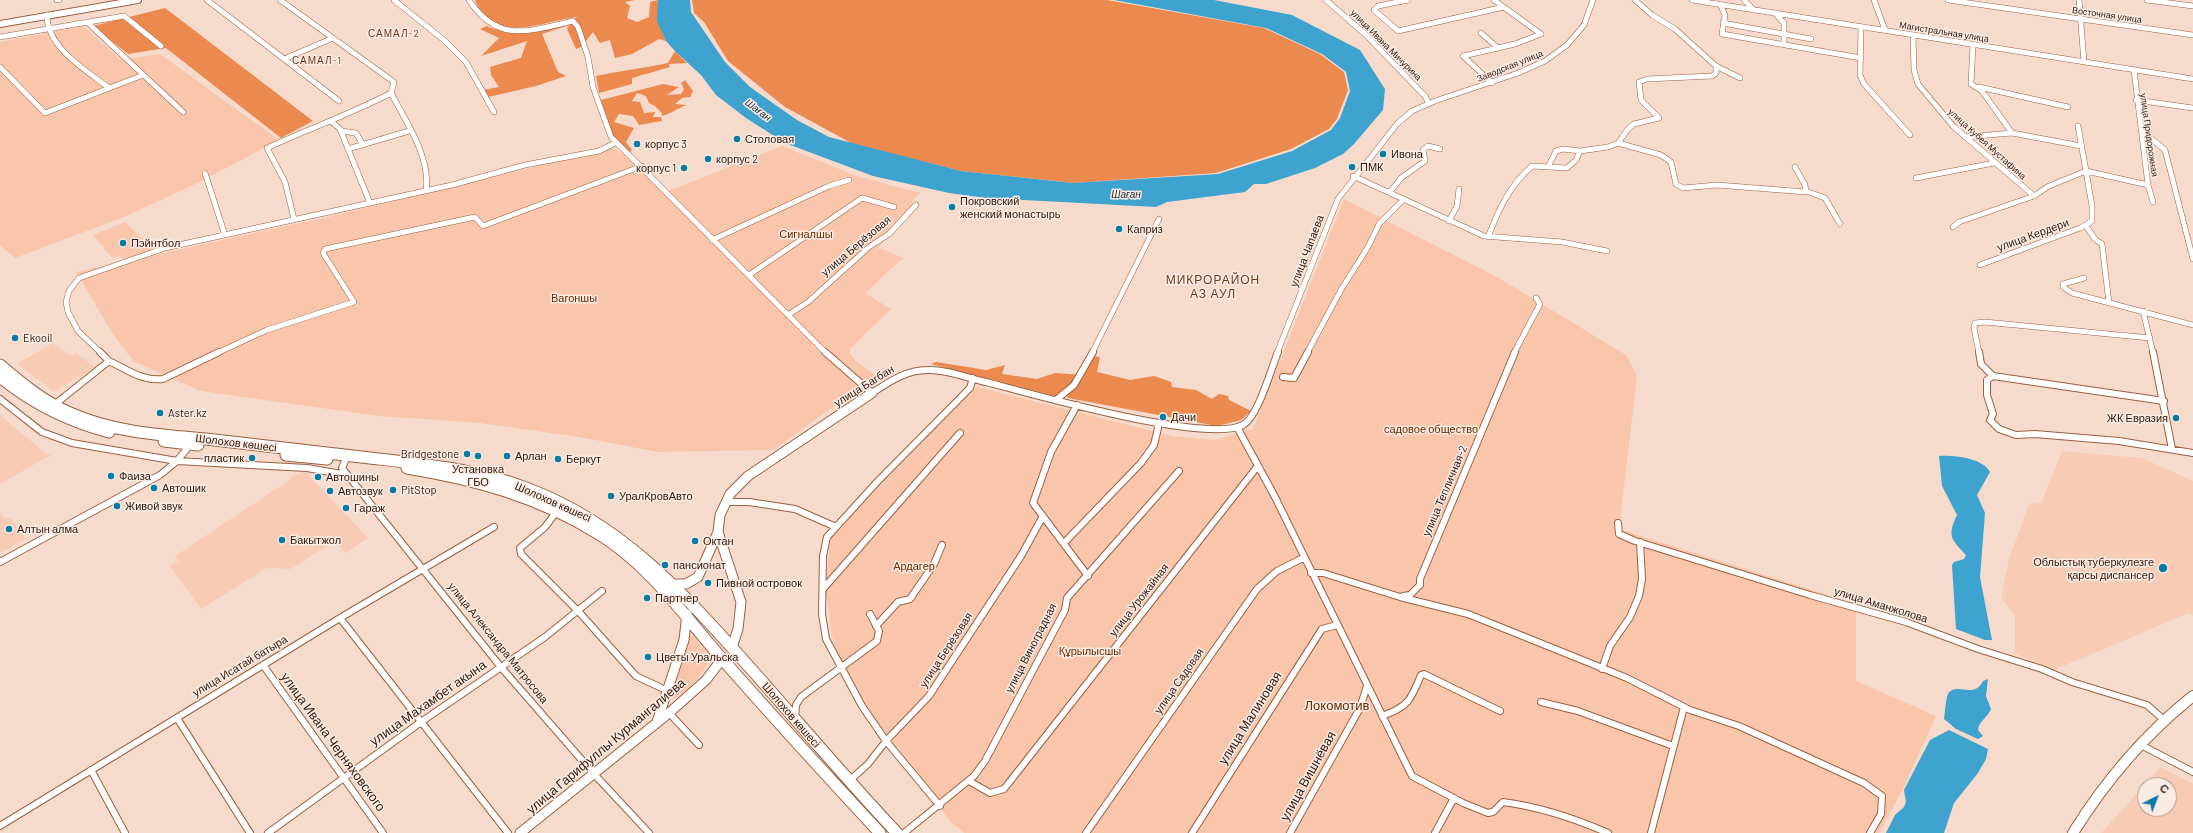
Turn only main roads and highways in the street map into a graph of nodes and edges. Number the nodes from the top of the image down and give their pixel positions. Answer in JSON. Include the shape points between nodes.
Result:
{"nodes":[{"id":1,"x":0,"y":366,"type":"edge"},
{"id":2,"x":5,"y":381,"type":"edge"},
{"id":3,"x":193,"y":441,"type":"junction"},
{"id":4,"x":732,"y":647,"type":"junction"},
{"id":5,"x":722,"y":659,"type":"junction"},
{"id":6,"x":2193,"y":696,"type":"edge"},
{"id":7,"x":880,"y":833,"type":"edge"},
{"id":8,"x":897,"y":833,"type":"edge"},
{"id":9,"x":2073,"y":833,"type":"edge"}],
"edges":[{"from":1,"to":2,"type":"highway","name":"Шолохов көшесі"},
{"from":2,"to":3,"type":"highway","name":"Шолохов көшесі","via":[[89,420]]},
{"from":2,"to":3,"type":"highway","name":"Шолохов көшесі","via":[[34,404],[72,422],[127,436]]},
{"from":3,"to":4,"type":"highway","name":"Шолохов көшесі","via":[[435,465],[499,479],[549,498],[604,526],[624,540],[674,584]]},
{"from":3,"to":5,"type":"highway","name":"Шолохов көшесі","via":[[452,475],[492,485],[558,510],[601,535],[653,578],[687,614]]},
{"from":4,"to":5,"type":"highway"},
{"from":4,"to":8,"type":"highway","name":"Шолохов көшесі"},
{"from":5,"to":7,"type":"highway","name":"Шолохов көшесі"},
{"from":6,"to":9,"type":"main road","via":[[2164,719],[2103,785]]}]}
